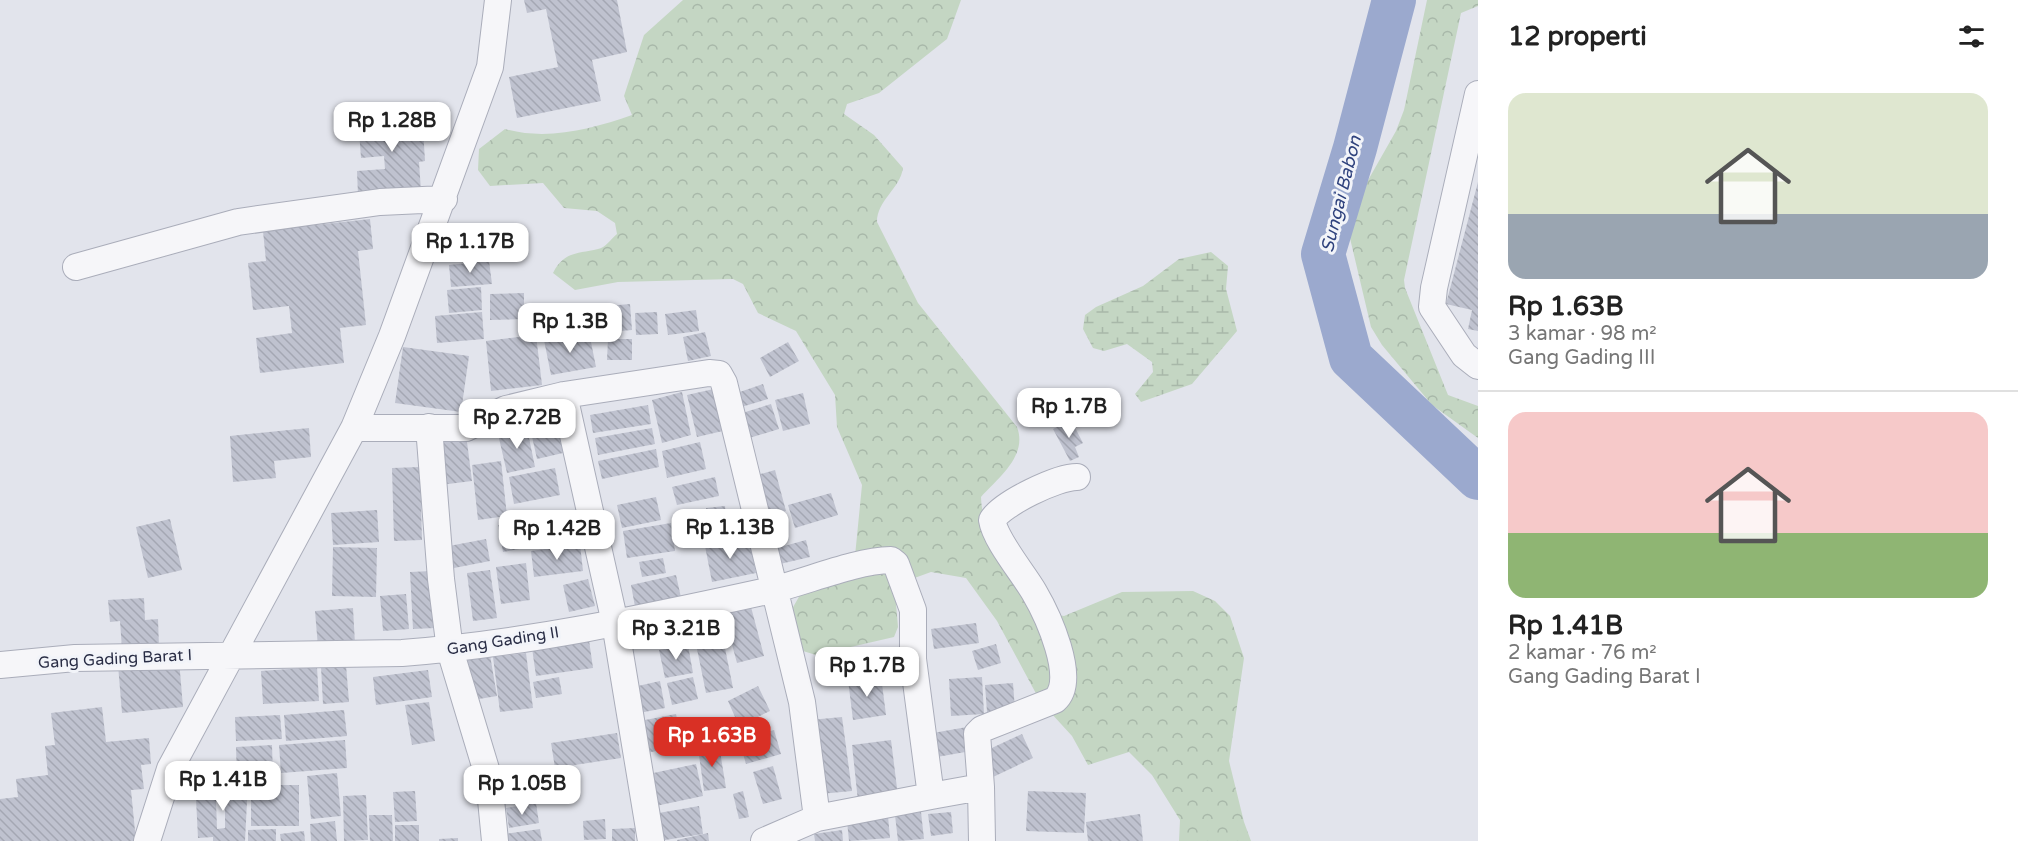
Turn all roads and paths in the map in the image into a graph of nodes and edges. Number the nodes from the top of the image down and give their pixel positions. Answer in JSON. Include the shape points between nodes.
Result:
{"nodes":[{"id":1,"x":498,"y":0,"type":"edge"},
{"id":2,"x":1478,"y":94,"type":"edge"},
{"id":3,"x":444,"y":199,"type":"junction"},
{"id":4,"x":76,"y":267,"type":"dead end"},
{"id":5,"x":1478,"y":366,"type":"edge"},
{"id":6,"x":564,"y":395,"type":"junction"},
{"id":7,"x":429,"y":427,"type":"junction"},
{"id":8,"x":354,"y":428,"type":"junction"},
{"id":9,"x":1077,"y":477,"type":"dead end"},
{"id":10,"x":773,"y":590,"type":"junction"},
{"id":11,"x":615,"y":623,"type":"junction"},
{"id":12,"x":450,"y":650,"type":"junction"},
{"id":13,"x":230,"y":654,"type":"junction"},
{"id":14,"x":0,"y":665,"type":"edge"},
{"id":15,"x":981,"y":787,"type":"junction"},
{"id":16,"x":931,"y":796,"type":"junction"},
{"id":17,"x":818,"y":818,"type":"junction"},
{"id":18,"x":147,"y":841,"type":"edge"},
{"id":19,"x":495,"y":841,"type":"edge"},
{"id":20,"x":651,"y":841,"type":"edge"},
{"id":21,"x":764,"y":841,"type":"edge"},
{"id":22,"x":982,"y":841,"type":"edge"}],
"edges":[{"from":1,"to":3,"type":"street","via":[[490,67]]},
{"from":2,"to":5,"type":"street","via":[[1432,308],[1464,355]]},
{"from":3,"to":4,"type":"street","via":[[380,202],[237,222]]},
{"from":3,"to":8,"type":"street"},
{"from":6,"to":7,"type":"street","via":[[506,409],[466,428]]},
{"from":6,"to":10,"type":"street","via":[[719,374]]},
{"from":6,"to":11,"type":"street"},
{"from":7,"to":8,"type":"street"},
{"from":7,"to":12,"type":"street"},
{"from":8,"to":13,"type":"street"},
{"from":9,"to":15,"type":"street","via":[[1060,480],[1025,496],[992,520],[1048,621],[1064,671],[1062,692],[1055,700],[976,734]]},
{"from":10,"to":11,"type":"street","name":"Gang Gading II"},
{"from":10,"to":16,"type":"street","name":"Gang Gading II","via":[[895,561],[913,610],[913,659]]},
{"from":10,"to":17,"type":"street","via":[[802,702]]},
{"from":11,"to":12,"type":"street","name":"Gang Gading II"},
{"from":11,"to":20,"type":"street"},
{"from":12,"to":13,"type":"street","name":"Gang Gading II","via":[[402,654]]},
{"from":12,"to":19,"type":"street","via":[[489,779]]},
{"from":13,"to":14,"type":"street","name":"Gang Gading Barat I","via":[[75,658]]},
{"from":13,"to":18,"type":"street","via":[[170,769]]},
{"from":15,"to":16,"type":"street"},
{"from":15,"to":22,"type":"street"},
{"from":16,"to":17,"type":"street"},
{"from":17,"to":21,"type":"street"}]}
